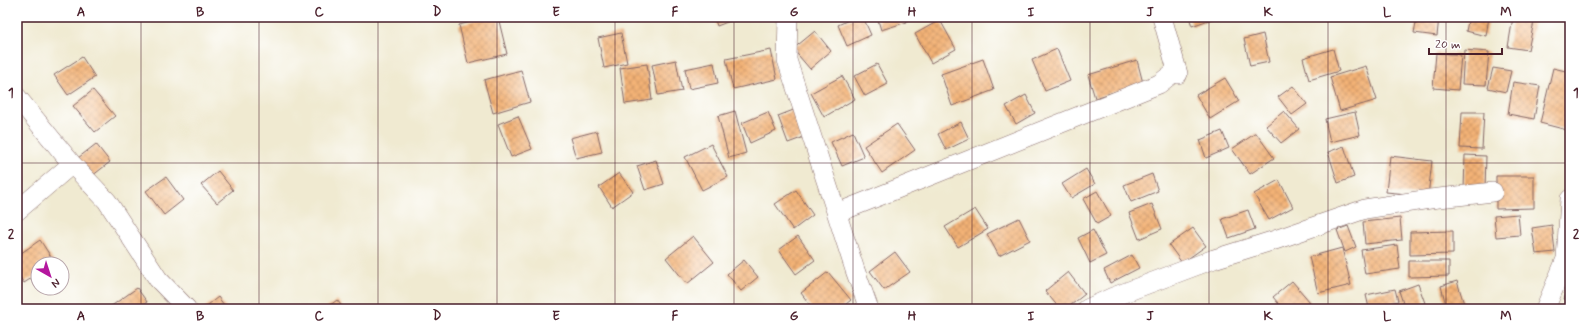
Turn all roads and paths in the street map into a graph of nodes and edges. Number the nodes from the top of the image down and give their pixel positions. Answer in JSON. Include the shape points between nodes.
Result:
{"nodes":[{"id":1,"x":788,"y":17,"type":"edge"},
{"id":2,"x":1162,"y":17,"type":"edge"},
{"id":3,"x":17,"y":97,"type":"edge"},
{"id":4,"x":72,"y":164,"type":"junction"},
{"id":5,"x":1493,"y":192,"type":"dead end"},
{"id":6,"x":1570,"y":199,"type":"edge"},
{"id":7,"x":17,"y":211,"type":"edge"},
{"id":8,"x":837,"y":213,"type":"junction"},
{"id":9,"x":188,"y":309,"type":"edge"},
{"id":10,"x":869,"y":309,"type":"edge"},
{"id":11,"x":1087,"y":309,"type":"edge"},
{"id":12,"x":1545,"y":309,"type":"edge"}],
"edges":[{"from":1,"to":8,"type":"street","via":[[786,60]]},
{"from":2,"to":8,"type":"street","via":[[1178,74],[1173,73],[1159,84]]},
{"from":3,"to":4,"type":"street"},
{"from":4,"to":7,"type":"street"},
{"from":4,"to":9,"type":"street","via":[[107,201],[158,279]]},
{"from":5,"to":11,"type":"street","via":[[1365,209],[1214,259]]},
{"from":6,"to":12,"type":"street","via":[[1566,259]]},
{"from":8,"to":10,"type":"street"}]}
